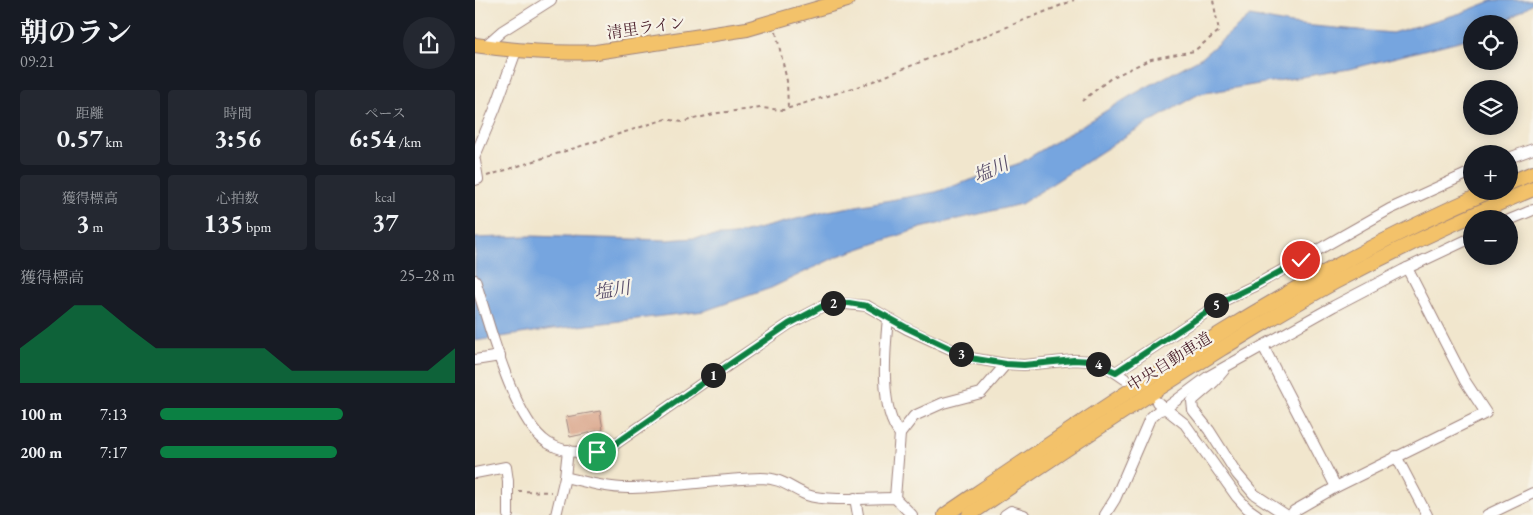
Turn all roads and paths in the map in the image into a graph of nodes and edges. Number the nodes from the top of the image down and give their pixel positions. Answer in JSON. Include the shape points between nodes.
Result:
{"nodes":[{"id":1,"x":551,"y":0,"type":"edge"},
{"id":2,"x":847,"y":0,"type":"edge"},
{"id":3,"x":1074,"y":0,"type":"edge"},
{"id":4,"x":1213,"y":0,"type":"edge"},
{"id":5,"x":815,"y":4,"type":"edge"},
{"id":6,"x":774,"y":21,"type":"junction"},
{"id":7,"x":480,"y":46,"type":"edge"},
{"id":8,"x":516,"y":51,"type":"junction"},
{"id":9,"x":1082,"y":101,"type":"dead end"},
{"id":10,"x":788,"y":108,"type":"junction"},
{"id":11,"x":1533,"y":149,"type":"edge"},
{"id":12,"x":1518,"y":155,"type":"edge"},
{"id":13,"x":475,"y":156,"type":"edge"},
{"id":14,"x":475,"y":161,"type":"edge"},
{"id":15,"x":1533,"y":173,"type":"edge"},
{"id":16,"x":1463,"y":176,"type":"edge"},
{"id":17,"x":476,"y":179,"type":"edge"},
{"id":18,"x":1518,"y":179,"type":"edge"},
{"id":19,"x":1533,"y":189,"type":"edge"},
{"id":20,"x":1470,"y":200,"type":"edge"},
{"id":21,"x":1533,"y":210,"type":"edge"},
{"id":22,"x":1518,"y":216,"type":"edge"},
{"id":23,"x":1463,"y":242,"type":"edge"},
{"id":24,"x":1407,"y":268,"type":"junction"},
{"id":25,"x":475,"y":280,"type":"edge"},
{"id":26,"x":888,"y":318,"type":"junction"},
{"id":27,"x":1263,"y":346,"type":"junction"},
{"id":28,"x":499,"y":353,"type":"junction"},
{"id":29,"x":475,"y":360,"type":"edge"},
{"id":30,"x":1006,"y":364,"type":"junction"},
{"id":31,"x":1225,"y":368,"type":"junction"},
{"id":32,"x":1116,"y":372,"type":"junction"},
{"id":33,"x":1125,"y":379,"type":"dead end"},
{"id":34,"x":1157,"y":402,"type":"dead end"},
{"id":35,"x":1166,"y":408,"type":"junction"},
{"id":36,"x":901,"y":434,"type":"junction"},
{"id":37,"x":568,"y":450,"type":"junction"},
{"id":38,"x":1396,"y":456,"type":"junction"},
{"id":39,"x":475,"y":473,"type":"edge"},
{"id":40,"x":565,"y":478,"type":"junction"},
{"id":41,"x":1336,"y":487,"type":"junction"},
{"id":42,"x":509,"y":491,"type":"junction"},
{"id":43,"x":561,"y":492,"type":"junction"},
{"id":44,"x":1533,"y":493,"type":"edge"},
{"id":45,"x":855,"y":498,"type":"junction"},
{"id":46,"x":895,"y":498,"type":"junction"},
{"id":47,"x":909,"y":512,"type":"edge"},
{"id":48,"x":508,"y":515,"type":"edge"},
{"id":49,"x":556,"y":515,"type":"edge"},
{"id":50,"x":858,"y":515,"type":"edge"},
{"id":51,"x":897,"y":515,"type":"edge"},
{"id":52,"x":945,"y":515,"type":"edge"},
{"id":53,"x":969,"y":515,"type":"edge"},
{"id":54,"x":1005,"y":515,"type":"edge"},
{"id":55,"x":1024,"y":515,"type":"edge"},
{"id":56,"x":1105,"y":515,"type":"edge"},
{"id":57,"x":1257,"y":515,"type":"edge"},
{"id":58,"x":1286,"y":515,"type":"edge"},
{"id":59,"x":1291,"y":515,"type":"edge"},
{"id":60,"x":1427,"y":515,"type":"edge"},
{"id":61,"x":1487,"y":515,"type":"edge"}],
"edges":[{"from":1,"to":7,"type":"street"},
{"from":2,"to":5,"type":"highway","name":"清里ライン"},
{"from":3,"to":10,"type":"path","via":[[866,84]]},
{"from":4,"to":9,"type":"path","via":[[1219,31],[1194,51],[1151,59],[1111,78]]},
{"from":5,"to":6,"type":"highway","name":"清里ライン"},
{"from":6,"to":8,"type":"highway","name":"清里ライン","via":[[747,29],[596,52]]},
{"from":6,"to":10,"type":"path","via":[[787,81]]},
{"from":7,"to":8,"type":"highway","name":"清里ライン"},
{"from":8,"to":13,"type":"street"},
{"from":10,"to":17,"type":"path","via":[[718,113],[682,122],[666,119]]},
{"from":11,"to":12,"type":"street"},
{"from":14,"to":17,"type":"street"},
{"from":15,"to":18,"type":"highway"},
{"from":16,"to":32,"type":"street","via":[[1390,209],[1225,300]]},
{"from":19,"to":53,"type":"highway","name":"中央自動車道","via":[[1405,247],[1318,292],[1157,389]]},
{"from":20,"to":52,"type":"highway","name":"中央自動車道","via":[[1394,235],[1252,313],[1147,378]]},
{"from":21,"to":22,"type":"street"},
{"from":23,"to":24,"type":"street"},
{"from":24,"to":27,"type":"street"},
{"from":24,"to":38,"type":"street","via":[[1465,381],[1486,413]]},
{"from":25,"to":28,"type":"street"},
{"from":26,"to":30,"type":"street","via":[[970,358]]},
{"from":26,"to":36,"type":"street","via":[[885,388],[894,427]]},
{"from":26,"to":37,"type":"street","via":[[867,306],[849,303],[825,305],[789,324],[611,447],[583,453]]},
{"from":27,"to":31,"type":"street"},
{"from":27,"to":41,"type":"street"},
{"from":28,"to":29,"type":"street"},
{"from":28,"to":37,"type":"street","via":[[514,397],[528,420],[548,443]]},
{"from":30,"to":32,"type":"street","via":[[1091,361]]},
{"from":30,"to":36,"type":"street","via":[[981,393],[943,403],[913,416]]},
{"from":31,"to":35,"type":"street"},
{"from":31,"to":58,"type":"street","via":[[1192,400],[1193,410],[1254,494]]},
{"from":32,"to":33,"type":"street"},
{"from":34,"to":35,"type":"street"},
{"from":35,"to":56,"type":"street","via":[[1150,418]]},
{"from":35,"to":57,"type":"street","via":[[1185,424],[1237,497]]},
{"from":36,"to":46,"type":"street"},
{"from":37,"to":40,"type":"street"},
{"from":38,"to":41,"type":"street"},
{"from":38,"to":60,"type":"street"},
{"from":39,"to":42,"type":"street","via":[[506,466]]},
{"from":40,"to":43,"type":"street"},
{"from":40,"to":45,"type":"street","via":[[631,489],[763,478],[785,482],[808,495]]},
{"from":41,"to":59,"type":"street"},
{"from":42,"to":43,"type":"path"},
{"from":42,"to":48,"type":"street"},
{"from":43,"to":49,"type":"street"},
{"from":44,"to":61,"type":"street"},
{"from":45,"to":46,"type":"street"},
{"from":45,"to":50,"type":"street"},
{"from":46,"to":47,"type":"street"},
{"from":47,"to":51,"type":"street"},
{"from":54,"to":55,"type":"street","via":[[1011,511]]}]}
